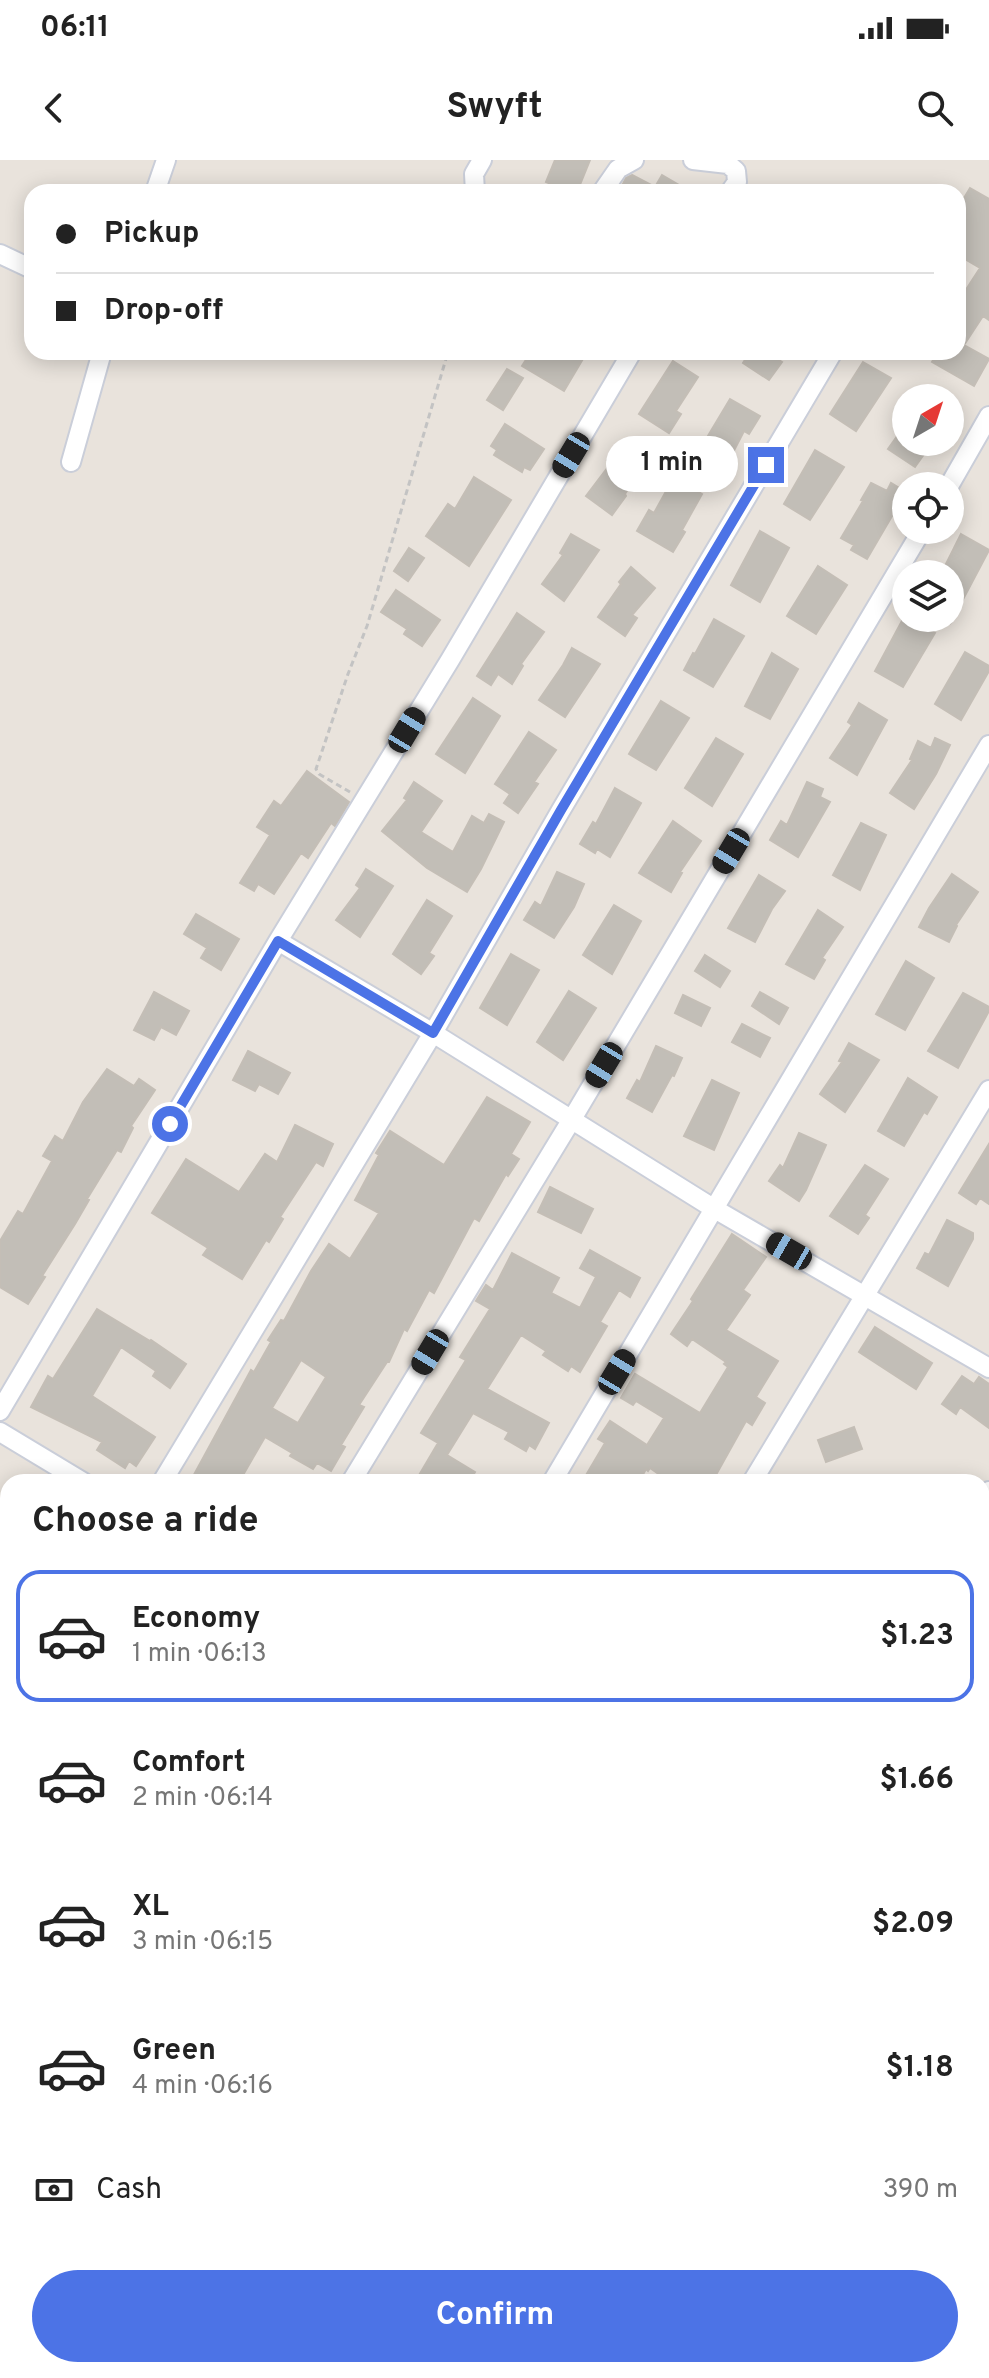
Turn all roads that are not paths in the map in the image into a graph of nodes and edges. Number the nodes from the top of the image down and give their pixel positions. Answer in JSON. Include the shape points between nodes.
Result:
{"nodes":[{"id":1,"x":166,"y":160,"type":"edge"},
{"id":2,"x":482,"y":160,"type":"edge"},
{"id":3,"x":634,"y":160,"type":"edge"},
{"id":4,"x":693,"y":160,"type":"edge"},
{"id":5,"x":158,"y":184,"type":"edge"},
{"id":6,"x":475,"y":184,"type":"edge"},
{"id":7,"x":608,"y":184,"type":"edge"},
{"id":8,"x":736,"y":184,"type":"edge"},
{"id":9,"x":0,"y":254,"type":"edge"},
{"id":10,"x":24,"y":265,"type":"edge"},
{"id":11,"x":100,"y":360,"type":"edge"},
{"id":12,"x":627,"y":360,"type":"edge"},
{"id":13,"x":828,"y":360,"type":"edge"},
{"id":14,"x":989,"y":416,"type":"edge"},
{"id":15,"x":71,"y":462,"type":"dead end"},
{"id":16,"x":957,"y":472,"type":"edge"},
{"id":17,"x":914,"y":544,"type":"edge"},
{"id":18,"x":989,"y":745,"type":"edge"},
{"id":19,"x":278,"y":941,"type":"junction"},
{"id":20,"x":433,"y":1033,"type":"junction"},
{"id":21,"x":989,"y":1090,"type":"edge"},
{"id":22,"x":572,"y":1119,"type":"junction"},
{"id":23,"x":713,"y":1208,"type":"junction"},
{"id":24,"x":864,"y":1294,"type":"junction"},
{"id":25,"x":989,"y":1368,"type":"edge"},
{"id":26,"x":0,"y":1411,"type":"edge"},
{"id":27,"x":0,"y":1432,"type":"edge"},
{"id":28,"x":70,"y":1474,"type":"edge"},
{"id":29,"x":167,"y":1474,"type":"edge"},
{"id":30,"x":356,"y":1474,"type":"edge"},
{"id":31,"x":557,"y":1474,"type":"edge"},
{"id":32,"x":757,"y":1474,"type":"edge"}],
"edges":[{"from":1,"to":5,"type":"street"},
{"from":2,"to":6,"type":"street"},
{"from":3,"to":7,"type":"street","via":[[618,169]]},
{"from":4,"to":8,"type":"street","via":[[728,164],[736,171]]},
{"from":9,"to":10,"type":"street"},
{"from":11,"to":15,"type":"street"},
{"from":12,"to":19,"type":"street"},
{"from":13,"to":20,"type":"street"},
{"from":14,"to":16,"type":"street"},
{"from":17,"to":22,"type":"street"},
{"from":18,"to":23,"type":"street"},
{"from":19,"to":20,"type":"street"},
{"from":19,"to":26,"type":"street"},
{"from":20,"to":22,"type":"street"},
{"from":20,"to":29,"type":"street"},
{"from":21,"to":24,"type":"street"},
{"from":22,"to":23,"type":"street"},
{"from":22,"to":30,"type":"street"},
{"from":23,"to":24,"type":"street"},
{"from":23,"to":31,"type":"street"},
{"from":24,"to":25,"type":"street"},
{"from":24,"to":32,"type":"street"},
{"from":27,"to":28,"type":"street"}]}
